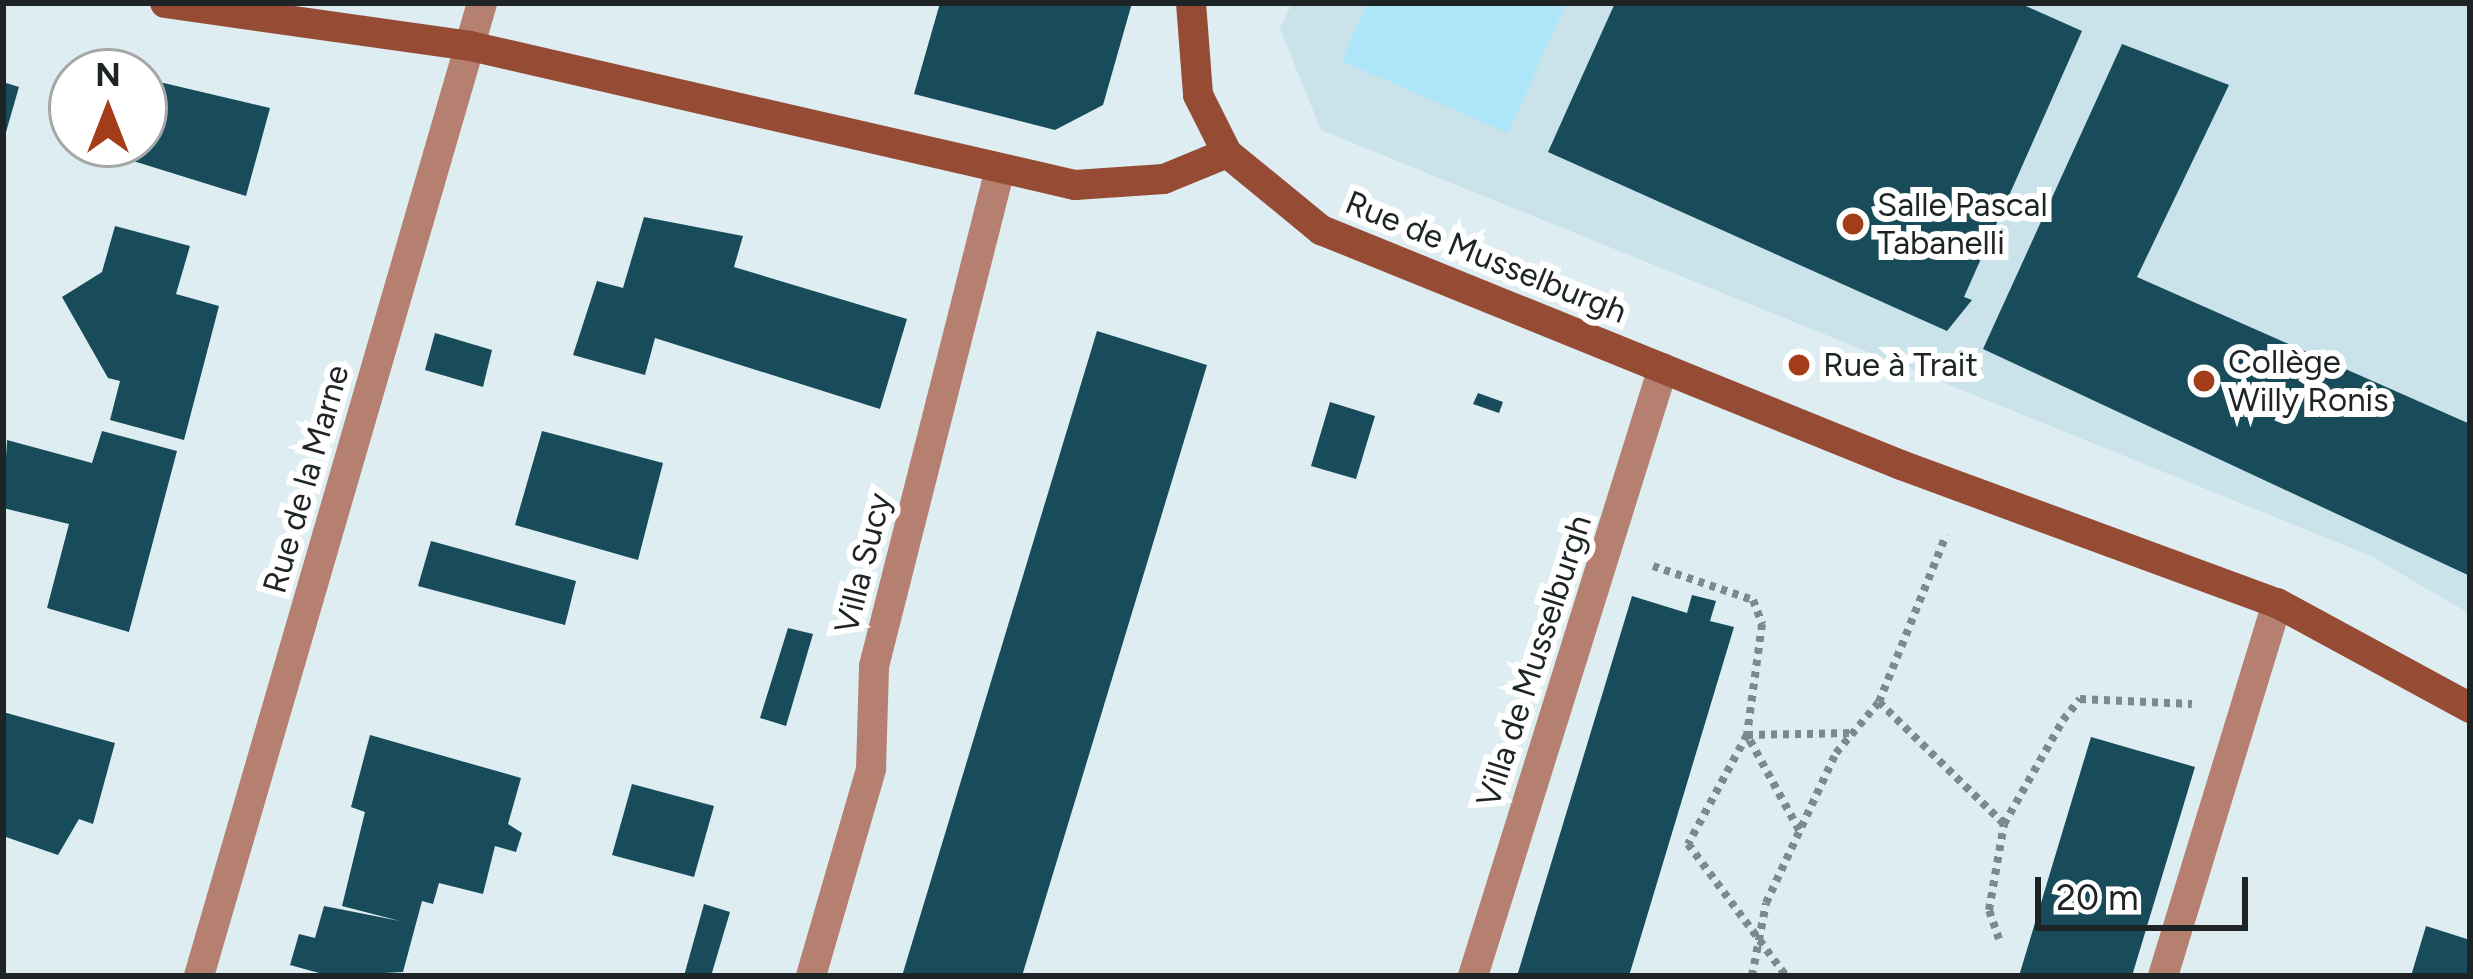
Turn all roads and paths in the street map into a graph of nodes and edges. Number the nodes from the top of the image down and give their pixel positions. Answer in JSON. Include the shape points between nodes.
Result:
{"nodes":[{"id":1,"x":165,"y":3,"type":"edge"},
{"id":2,"x":482,"y":3,"type":"edge"},
{"id":3,"x":1191,"y":3,"type":"edge"},
{"id":4,"x":470,"y":46,"type":"junction"},
{"id":5,"x":1227,"y":153,"type":"junction"},
{"id":6,"x":1000,"y":169,"type":"junction"},
{"id":7,"x":1663,"y":368,"type":"junction"},
{"id":8,"x":1948,"y":528,"type":"dead end"},
{"id":9,"x":1607,"y":551,"type":"junction"},
{"id":10,"x":2277,"y":604,"type":"junction"},
{"id":11,"x":1879,"y":702,"type":"junction"},
{"id":12,"x":2470,"y":708,"type":"edge"},
{"id":13,"x":2239,"y":718,"type":"junction"},
{"id":14,"x":1852,"y":733,"type":"junction"},
{"id":15,"x":1747,"y":735,"type":"junction"},
{"id":16,"x":2003,"y":824,"type":"junction"},
{"id":17,"x":1799,"y":831,"type":"junction"},
{"id":18,"x":1999,"y":939,"type":"dead end"},
{"id":19,"x":1758,"y":941,"type":"junction"},
{"id":20,"x":199,"y":976,"type":"edge"},
{"id":21,"x":811,"y":976,"type":"edge"},
{"id":22,"x":1473,"y":976,"type":"edge"},
{"id":23,"x":1752,"y":976,"type":"edge"},
{"id":24,"x":1786,"y":976,"type":"edge"},
{"id":25,"x":2163,"y":976,"type":"edge"}],
"edges":[{"from":1,"to":4,"type":"street"},
{"from":2,"to":4,"type":"street","name":"Rue de la Marne"},
{"from":3,"to":5,"type":"street","via":[[1198,95]]},
{"from":4,"to":6,"type":"street"},
{"from":4,"to":20,"type":"street","name":"Rue de la Marne"},
{"from":5,"to":6,"type":"street","via":[[1119,188]]},
{"from":5,"to":7,"type":"street","name":"Rue de Musselburgh","via":[[1321,230]]},
{"from":6,"to":21,"type":"street","name":"Villa Sucy","via":[[874,666],[871,770]]},
{"from":7,"to":9,"type":"street","name":"Villa de Musselburgh"},
{"from":7,"to":10,"type":"street","name":"Rue de Musselburgh"},
{"from":8,"to":11,"type":"path"},
{"from":9,"to":15,"type":"path","via":[[1753,600],[1762,624]]},
{"from":9,"to":22,"type":"street","name":"Villa de Musselburgh"},
{"from":10,"to":12,"type":"street","name":"Rue de Musselburgh"},
{"from":10,"to":13,"type":"street"},
{"from":11,"to":14,"type":"path"},
{"from":11,"to":16,"type":"path"},
{"from":13,"to":16,"type":"path","via":[[2188,703],[2080,700]]},
{"from":13,"to":25,"type":"street"},
{"from":14,"to":15,"type":"path"},
{"from":14,"to":17,"type":"path"},
{"from":15,"to":17,"type":"path"},
{"from":15,"to":19,"type":"path","via":[[1688,844]]},
{"from":16,"to":18,"type":"path","via":[[1989,910]]},
{"from":17,"to":19,"type":"path"},
{"from":19,"to":23,"type":"path"},
{"from":19,"to":24,"type":"path"}]}
